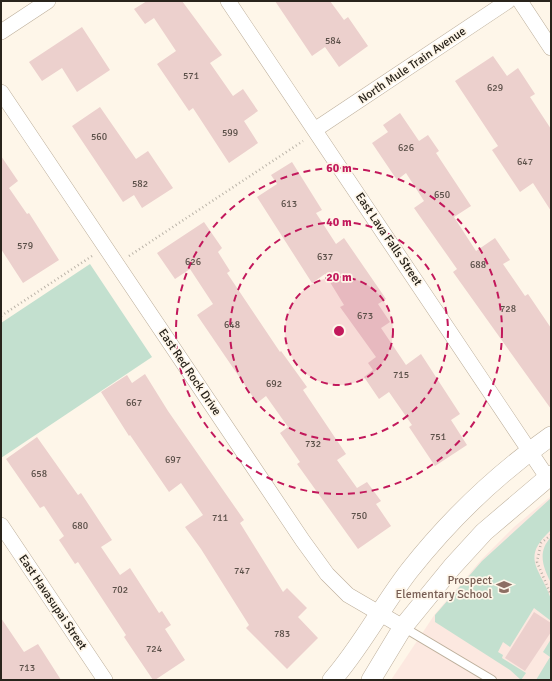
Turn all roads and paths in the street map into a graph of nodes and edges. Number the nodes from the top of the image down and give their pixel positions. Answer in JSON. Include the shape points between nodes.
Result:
{"nodes":[{"id":1,"x":48,"y":1,"type":"edge"},
{"id":2,"x":228,"y":1,"type":"edge"},
{"id":3,"x":508,"y":1,"type":"edge"},
{"id":4,"x":520,"y":1,"type":"edge"},
{"id":5,"x":1,"y":32,"type":"edge"},
{"id":6,"x":551,"y":48,"type":"edge"},
{"id":7,"x":1,"y":92,"type":"edge"},
{"id":8,"x":316,"y":130,"type":"junction"},
{"id":9,"x":106,"y":247,"type":"junction"},
{"id":10,"x":117,"y":264,"type":"junction"},
{"id":11,"x":1,"y":316,"type":"edge"},
{"id":12,"x":551,"y":436,"type":"edge"},
{"id":13,"x":530,"y":451,"type":"junction"},
{"id":14,"x":549,"y":476,"type":"edge"},
{"id":15,"x":1,"y":525,"type":"edge"},
{"id":16,"x":551,"y":535,"type":"edge"},
{"id":17,"x":551,"y":595,"type":"edge"},
{"id":18,"x":378,"y":614,"type":"junction"},
{"id":19,"x":403,"y":627,"type":"junction"},
{"id":20,"x":105,"y":680,"type":"edge"},
{"id":21,"x":332,"y":680,"type":"edge"},
{"id":22,"x":371,"y":680,"type":"edge"},
{"id":23,"x":492,"y":680,"type":"edge"}],
"edges":[{"from":1,"to":5,"type":"street"},
{"from":2,"to":8,"type":"street","name":"East Lava Falls Street"},
{"from":3,"to":8,"type":"street","name":"North Mule Train Avenue"},
{"from":4,"to":6,"type":"street"},
{"from":7,"to":9,"type":"street","name":"East Red Rock Drive"},
{"from":8,"to":10,"type":"path"},
{"from":8,"to":13,"type":"street","name":"East Lava Falls Street"},
{"from":9,"to":10,"type":"street","name":"East Red Rock Drive"},
{"from":9,"to":11,"type":"path"},
{"from":10,"to":18,"type":"street","name":"East Red Rock Drive","via":[[327,574],[348,594]]},
{"from":12,"to":13,"type":"street"},
{"from":13,"to":14,"type":"street","name":"East Lava Falls Street"},
{"from":13,"to":18,"type":"street","via":[[496,478],[440,532]]},
{"from":14,"to":19,"type":"street","via":[[484,532]]},
{"from":15,"to":20,"type":"street","name":"East Havasupai Street"},
{"from":16,"to":17,"type":"path","via":[[541,543],[537,562]]},
{"from":18,"to":19,"type":"street","name":"East Red Rock Drive"},
{"from":18,"to":21,"type":"street"},
{"from":19,"to":22,"type":"street"},
{"from":19,"to":23,"type":"lane"}]}
